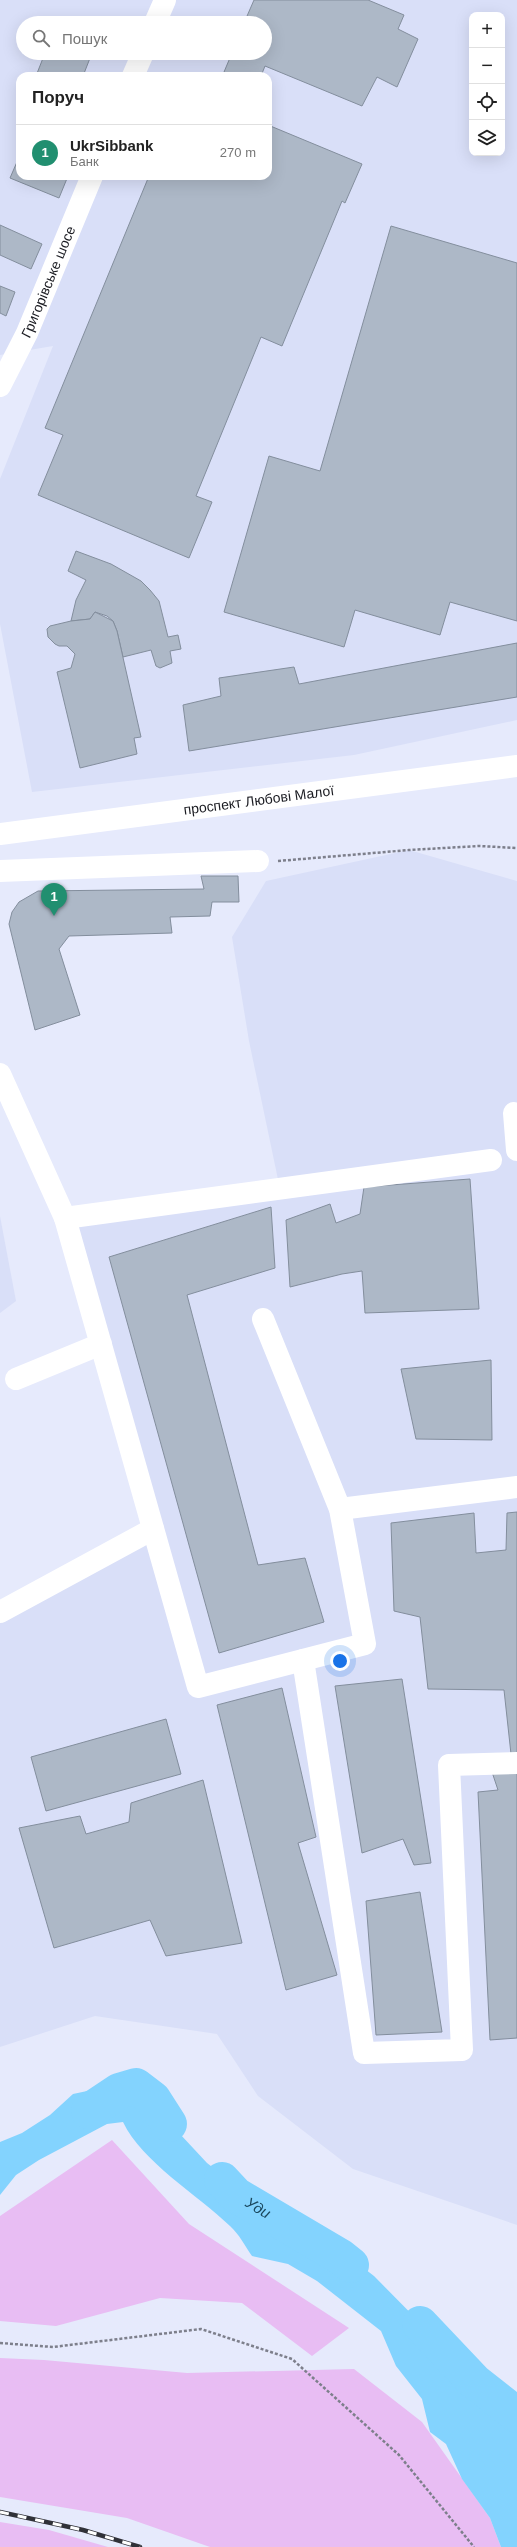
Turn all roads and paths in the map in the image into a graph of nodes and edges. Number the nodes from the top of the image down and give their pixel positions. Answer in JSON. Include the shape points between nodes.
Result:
{"nodes":[{"id":1,"x":165,"y":0,"type":"edge"},
{"id":2,"x":158,"y":16,"type":"edge"},
{"id":3,"x":140,"y":60,"type":"edge"},
{"id":4,"x":135,"y":72,"type":"edge"},
{"id":5,"x":90,"y":180,"type":"edge"},
{"id":6,"x":0,"y":386,"type":"edge"},
{"id":7,"x":517,"y":766,"type":"edge"},
{"id":8,"x":0,"y":834,"type":"edge"},
{"id":9,"x":517,"y":848,"type":"edge"},
{"id":10,"x":258,"y":861,"type":"joint"},
{"id":11,"x":0,"y":870,"type":"edge"},
{"id":12,"x":0,"y":1074,"type":"edge"},
{"id":13,"x":514,"y":1113,"type":"dead end"},
{"id":14,"x":517,"y":1150,"type":"edge"},
{"id":15,"x":491,"y":1160,"type":"dead end"},
{"id":16,"x":65,"y":1218,"type":"junction"},
{"id":17,"x":263,"y":1318,"type":"dead end"},
{"id":18,"x":101,"y":1344,"type":"junction"},
{"id":19,"x":16,"y":1379,"type":"dead end"},
{"id":20,"x":517,"y":1487,"type":"edge"},
{"id":21,"x":340,"y":1509,"type":"junction"},
{"id":22,"x":153,"y":1529,"type":"junction"},
{"id":23,"x":0,"y":1612,"type":"edge"},
{"id":24,"x":303,"y":1660,"type":"junction"},
{"id":25,"x":517,"y":1763,"type":"edge"},
{"id":26,"x":0,"y":2343,"type":"edge"},
{"id":27,"x":474,"y":2547,"type":"edge"}],
"edges":[{"from":1,"to":2,"type":"main road"},
{"from":3,"to":4,"type":"main road"},
{"from":5,"to":6,"type":"main road","name":"Григорівське шосе","via":[[27,333]]},
{"from":7,"to":8,"type":"main road","name":"проспект Любові Малої"},
{"from":9,"to":10,"type":"path","via":[[479,846]]},
{"from":10,"to":11,"type":"main road"},
{"from":12,"to":16,"type":"main road"},
{"from":13,"to":14,"type":"main road"},
{"from":15,"to":16,"type":"main road"},
{"from":16,"to":18,"type":"main road"},
{"from":17,"to":21,"type":"main road"},
{"from":18,"to":19,"type":"main road"},
{"from":18,"to":22,"type":"main road"},
{"from":20,"to":21,"type":"main road"},
{"from":21,"to":24,"type":"main road","via":[[365,1644]]},
{"from":22,"to":23,"type":"main road"},
{"from":22,"to":24,"type":"main road","via":[[198,1687]]},
{"from":24,"to":25,"type":"main road","via":[[364,2053],[462,2050],[449,1765]]},
{"from":26,"to":27,"type":"path","via":[[53,2347],[201,2329],[292,2359],[399,2455]]}]}
